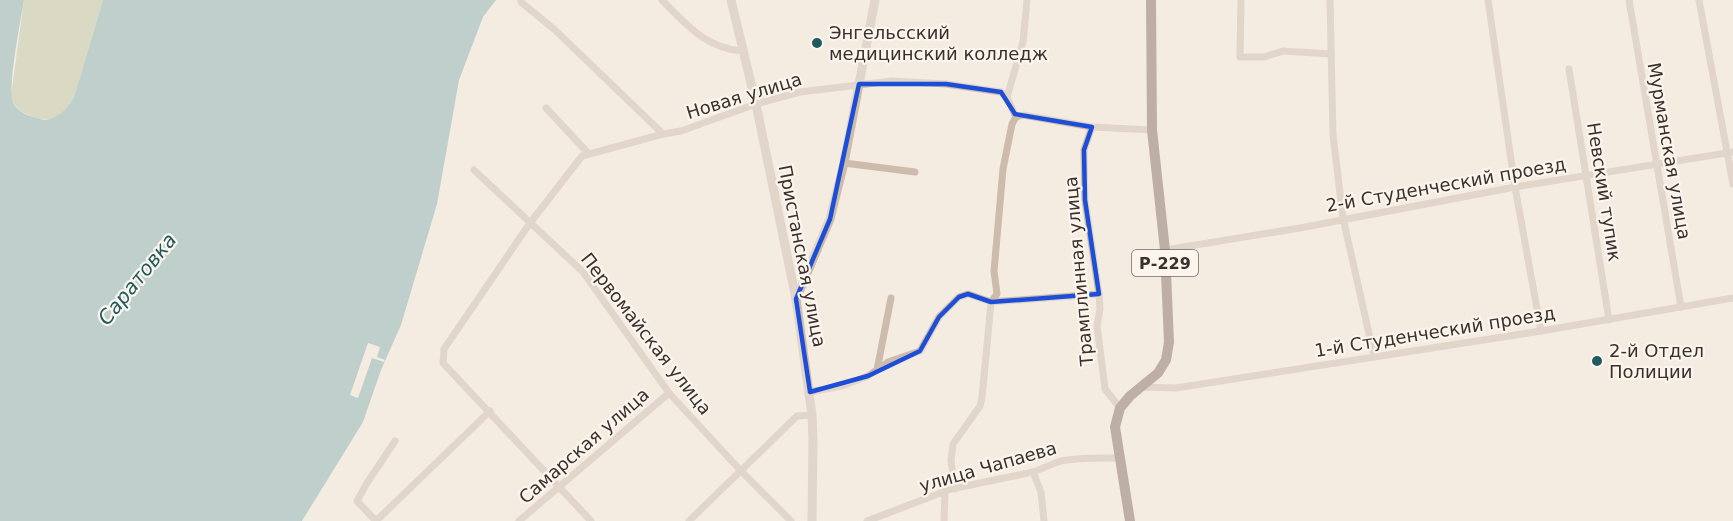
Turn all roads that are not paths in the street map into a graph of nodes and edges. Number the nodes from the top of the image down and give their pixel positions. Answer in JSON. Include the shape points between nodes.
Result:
{"nodes":[{"id":1,"x":662,"y":0,"type":"edge"},
{"id":2,"x":731,"y":0,"type":"edge"},
{"id":3,"x":875,"y":0,"type":"edge"},
{"id":4,"x":1027,"y":0,"type":"edge"},
{"id":5,"x":1151,"y":0,"type":"edge"},
{"id":6,"x":1241,"y":0,"type":"edge"},
{"id":7,"x":1330,"y":0,"type":"edge"},
{"id":8,"x":1488,"y":0,"type":"edge"},
{"id":9,"x":1629,"y":0,"type":"edge"},
{"id":10,"x":1700,"y":0,"type":"edge"},
{"id":11,"x":521,"y":2,"type":"dead end"},
{"id":12,"x":742,"y":51,"type":"junction"},
{"id":13,"x":1331,"y":54,"type":"junction"},
{"id":14,"x":1569,"y":69,"type":"dead end"},
{"id":15,"x":859,"y":84,"type":"junction"},
{"id":16,"x":1007,"y":96,"type":"junction"},
{"id":17,"x":756,"y":104,"type":"junction"},
{"id":18,"x":546,"y":108,"type":"dead end"},
{"id":19,"x":1016,"y":117,"type":"junction"},
{"id":20,"x":1092,"y":127,"type":"junction"},
{"id":21,"x":1152,"y":130,"type":"junction"},
{"id":22,"x":663,"y":134,"type":"junction"},
{"id":23,"x":588,"y":153,"type":"junction"},
{"id":24,"x":1731,"y":153,"type":"edge"},
{"id":25,"x":844,"y":163,"type":"junction"},
{"id":26,"x":1656,"y":165,"type":"junction"},
{"id":27,"x":474,"y":170,"type":"dead end"},
{"id":28,"x":915,"y":172,"type":"dead end"},
{"id":29,"x":1586,"y":175,"type":"junction"},
{"id":30,"x":1733,"y":184,"type":"edge"},
{"id":31,"x":1515,"y":187,"type":"junction"},
{"id":32,"x":1343,"y":218,"type":"junction"},
{"id":33,"x":530,"y":223,"type":"junction"},
{"id":34,"x":1165,"y":250,"type":"junction"},
{"id":35,"x":1099,"y":294,"type":"junction"},
{"id":36,"x":891,"y":298,"type":"dead end"},
{"id":37,"x":1733,"y":298,"type":"edge"},
{"id":38,"x":796,"y":299,"type":"junction"},
{"id":39,"x":991,"y":302,"type":"junction"},
{"id":40,"x":1681,"y":307,"type":"junction"},
{"id":41,"x":1609,"y":320,"type":"junction"},
{"id":42,"x":1541,"y":331,"type":"junction"},
{"id":43,"x":1374,"y":356,"type":"junction"},
{"id":44,"x":877,"y":370,"type":"junction"},
{"id":45,"x":1142,"y":387,"type":"junction"},
{"id":46,"x":810,"y":392,"type":"junction"},
{"id":47,"x":669,"y":393,"type":"junction"},
{"id":48,"x":1120,"y":408,"type":"junction"},
{"id":49,"x":490,"y":411,"type":"junction"},
{"id":50,"x":812,"y":415,"type":"junction"},
{"id":51,"x":395,"y":441,"type":"dead end"},
{"id":52,"x":1120,"y":458,"type":"junction"},
{"id":53,"x":741,"y":471,"type":"junction"},
{"id":54,"x":1033,"y":472,"type":"junction"},
{"id":55,"x":560,"y":486,"type":"junction"},
{"id":56,"x":955,"y":489,"type":"junction"},
{"id":57,"x":945,"y":492,"type":"junction"},
{"id":58,"x":376,"y":521,"type":"edge"},
{"id":59,"x":519,"y":521,"type":"edge"},
{"id":60,"x":591,"y":521,"type":"edge"},
{"id":61,"x":688,"y":521,"type":"edge"},
{"id":62,"x":791,"y":521,"type":"edge"},
{"id":63,"x":812,"y":521,"type":"edge"},
{"id":64,"x":867,"y":521,"type":"edge"},
{"id":65,"x":944,"y":521,"type":"edge"},
{"id":66,"x":1044,"y":521,"type":"edge"},
{"id":67,"x":1130,"y":521,"type":"edge"}],
"edges":[{"from":1,"to":12,"type":"street","via":[[709,42]]},
{"from":2,"to":12,"type":"street","name":"Пристанская улица"},
{"from":3,"to":15,"type":"street"},
{"from":4,"to":16,"type":"street","via":[[1023,42]]},
{"from":5,"to":21,"type":"main road","number":"Р-229"},
{"from":6,"to":13,"type":"street","via":[[1240,57],[1264,57],[1283,51]]},
{"from":7,"to":13,"type":"street"},
{"from":8,"to":31,"type":"street"},
{"from":9,"to":26,"type":"street","name":"Мурманская улица"},
{"from":10,"to":24,"type":"street"},
{"from":11,"to":22,"type":"street"},
{"from":12,"to":17,"type":"street","name":"Пристанская улица"},
{"from":13,"to":32,"type":"street","via":[[1333,135]]},
{"from":14,"to":29,"type":"street","name":"Невский тупик"},
{"from":15,"to":16,"type":"street","name":"Новая улица","via":[[946,84]]},
{"from":15,"to":17,"type":"street","name":"Новая улица","via":[[800,92]]},
{"from":15,"to":25,"type":"street"},
{"from":16,"to":19,"type":"street"},
{"from":17,"to":22,"type":"street","name":"Новая улица"},
{"from":17,"to":38,"type":"street","name":"Пристанская улица"},
{"from":18,"to":23,"type":"street"},
{"from":19,"to":20,"type":"street"},
{"from":19,"to":39,"type":"street","via":[[1003,169],[994,271],[997,294]]},
{"from":20,"to":21,"type":"street"},
{"from":20,"to":35,"type":"street","name":"Трамплинная улица","via":[[1084,150],[1085,200]]},
{"from":21,"to":34,"type":"main road","number":"Р-229"},
{"from":22,"to":23,"type":"street","name":"Новая улица"},
{"from":23,"to":33,"type":"street"},
{"from":24,"to":26,"type":"street","name":"2-й Студенческий проезд"},
{"from":24,"to":30,"type":"street"},
{"from":25,"to":28,"type":"street"},
{"from":25,"to":38,"type":"street","via":[[830,219]]},
{"from":26,"to":29,"type":"street","name":"2-й Студенческий проезд"},
{"from":26,"to":40,"type":"street","name":"Мурманская улица"},
{"from":27,"to":33,"type":"street","name":"Первомайская улица"},
{"from":29,"to":31,"type":"street","name":"2-й Студенческий проезд"},
{"from":29,"to":41,"type":"street","name":"Невский тупик"},
{"from":31,"to":32,"type":"street","name":"2-й Студенческий проезд"},
{"from":31,"to":42,"type":"street"},
{"from":32,"to":34,"type":"street","name":"2-й Студенческий проезд"},
{"from":32,"to":43,"type":"street"},
{"from":33,"to":47,"type":"street","name":"Первомайская улица","via":[[583,272]]},
{"from":33,"to":49,"type":"street","via":[[444,350],[443,363]]},
{"from":34,"to":45,"type":"main road","number":"Р-229","via":[[1169,342],[1166,360]]},
{"from":35,"to":39,"type":"street"},
{"from":35,"to":48,"type":"street","name":"Трамплинная улица","via":[[1097,326],[1105,389]]},
{"from":36,"to":44,"type":"street"},
{"from":37,"to":40,"type":"street","name":"1-й Студенческий проезд"},
{"from":38,"to":46,"type":"street","name":"Пристанская улица"},
{"from":39,"to":44,"type":"street","via":[[968,294],[958,297],[939,317],[920,351]]},
{"from":39,"to":56,"type":"street","via":[[980,406],[950,451]]},
{"from":40,"to":41,"type":"street","name":"1-й Студенческий проезд"},
{"from":41,"to":42,"type":"street","name":"1-й Студенческий проезд"},
{"from":42,"to":43,"type":"street","name":"1-й Студенческий проезд"},
{"from":43,"to":45,"type":"street","name":"1-й Студенческий проезд","via":[[1176,388]]},
{"from":44,"to":46,"type":"street","via":[[842,386]]},
{"from":45,"to":48,"type":"main road","number":"Р-229"},
{"from":46,"to":50,"type":"street","name":"Пристанская улица"},
{"from":47,"to":53,"type":"street","name":"Первомайская улица"},
{"from":47,"to":55,"type":"street","name":"Самарская улица"},
{"from":48,"to":52,"type":"main road","via":[[1115,427]]},
{"from":49,"to":55,"type":"street"},
{"from":49,"to":58,"type":"street"},
{"from":50,"to":53,"type":"street","via":[[797,416]]},
{"from":50,"to":63,"type":"street","name":"Пристанская улица"},
{"from":51,"to":58,"type":"street","via":[[357,501]]},
{"from":52,"to":54,"type":"street","name":"улица Чапаева","via":[[1073,459]]},
{"from":52,"to":67,"type":"main road"},
{"from":53,"to":61,"type":"street"},
{"from":53,"to":62,"type":"street","name":"Первомайская улица"},
{"from":54,"to":56,"type":"street","name":"улица Чапаева"},
{"from":54,"to":66,"type":"street","via":[[1041,492]]},
{"from":55,"to":59,"type":"street","name":"Самарская улица"},
{"from":55,"to":60,"type":"street"},
{"from":56,"to":57,"type":"street","name":"улица Чапаева"},
{"from":57,"to":64,"type":"street","name":"улица Чапаева"},
{"from":57,"to":65,"type":"street"}]}
